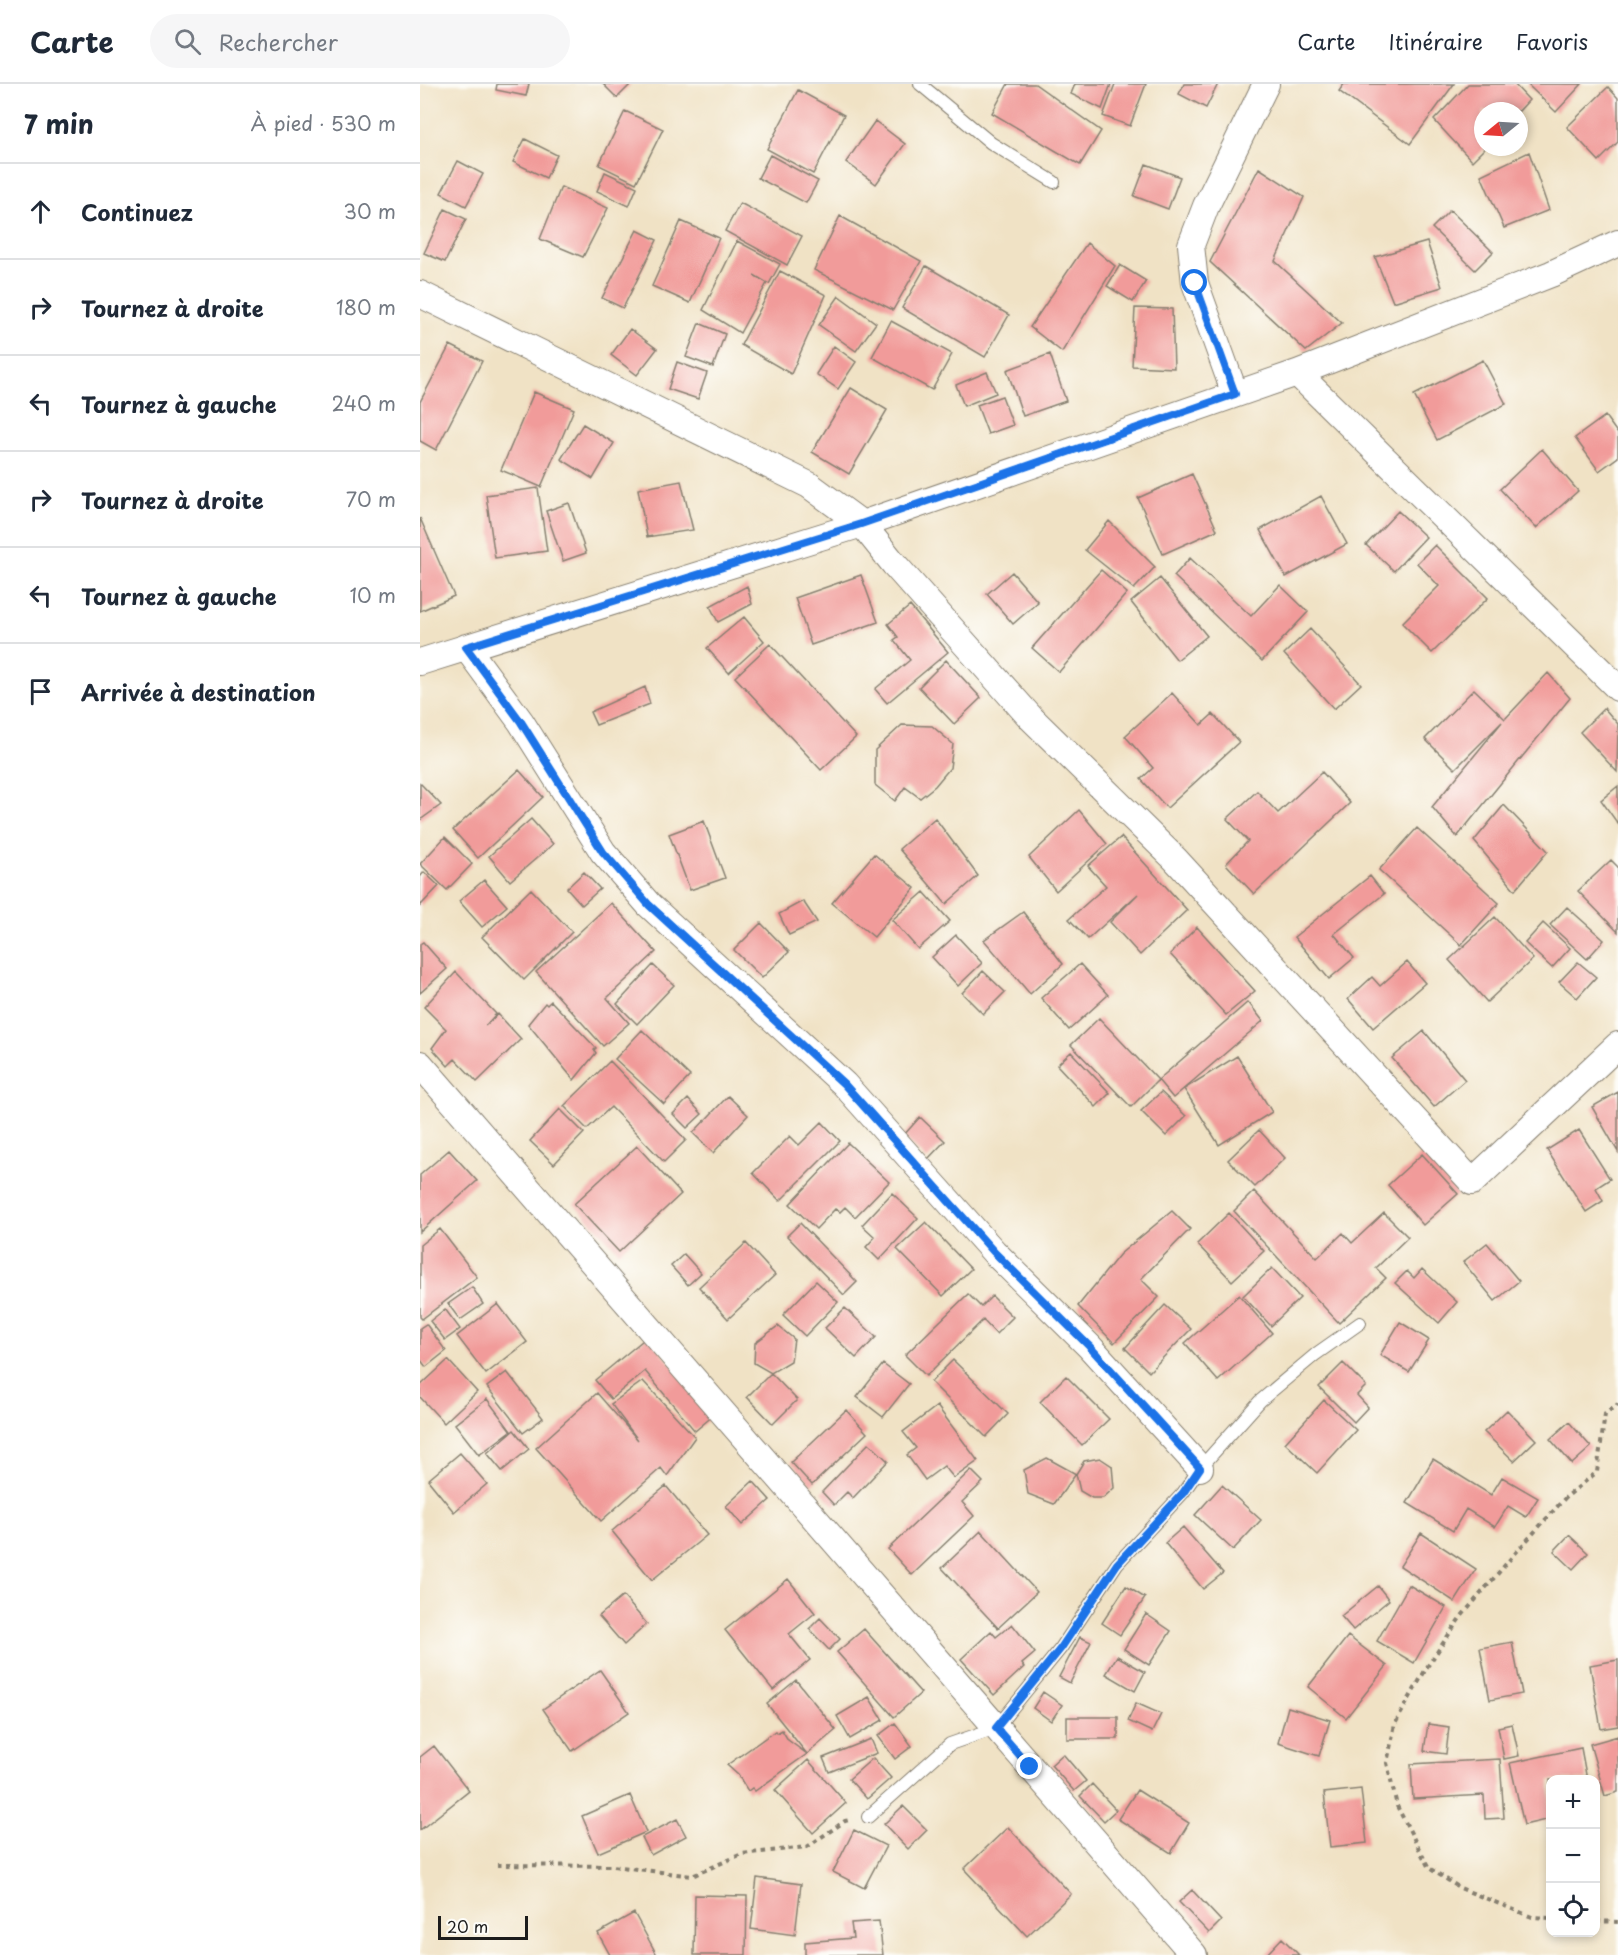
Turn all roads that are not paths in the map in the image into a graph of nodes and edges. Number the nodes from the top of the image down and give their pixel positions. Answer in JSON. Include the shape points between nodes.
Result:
{"nodes":[{"id":1,"x":920,"y":84,"type":"edge"},
{"id":2,"x":1266,"y":84,"type":"edge"},
{"id":3,"x":1054,"y":182,"type":"dead end"},
{"id":4,"x":1618,"y":243,"type":"edge"},
{"id":5,"x":420,"y":294,"type":"edge"},
{"id":6,"x":1297,"y":373,"type":"junction"},
{"id":7,"x":1235,"y":394,"type":"junction"},
{"id":8,"x":861,"y":524,"type":"junction"},
{"id":9,"x":466,"y":647,"type":"junction"},
{"id":10,"x":420,"y":662,"type":"edge"},
{"id":11,"x":1618,"y":688,"type":"edge"},
{"id":12,"x":1618,"y":1046,"type":"edge"},
{"id":13,"x":420,"y":1064,"type":"edge"},
{"id":14,"x":1360,"y":1323,"type":"dead end"},
{"id":15,"x":1200,"y":1468,"type":"junction"},
{"id":16,"x":996,"y":1728,"type":"junction"},
{"id":17,"x":868,"y":1816,"type":"road end"},
{"id":18,"x":1194,"y":1955,"type":"edge"}],
"edges":[{"from":1,"to":3,"type":"lane","via":[[991,143]]},
{"from":2,"to":7,"type":"street","via":[[1191,245],[1195,283]]},
{"from":4,"to":6,"type":"street","via":[[1551,274]]},
{"from":5,"to":8,"type":"street","via":[[809,484]]},
{"from":6,"to":7,"type":"street"},
{"from":6,"to":11,"type":"street"},
{"from":7,"to":8,"type":"street"},
{"from":8,"to":9,"type":"street"},
{"from":8,"to":12,"type":"street","via":[[1031,718],[1175,859],[1472,1182]]},
{"from":9,"to":10,"type":"street"},
{"from":9,"to":15,"type":"street","via":[[521,722],[603,852],[649,905],[844,1084],[994,1252],[1089,1346]]},
{"from":13,"to":16,"type":"street"},
{"from":14,"to":15,"type":"lane","via":[[1260,1401]]},
{"from":15,"to":16,"type":"lane","via":[[1183,1493],[1117,1564],[1061,1648]]},
{"from":16,"to":17,"type":"lane","via":[[950,1743]]},
{"from":16,"to":18,"type":"street"}]}
